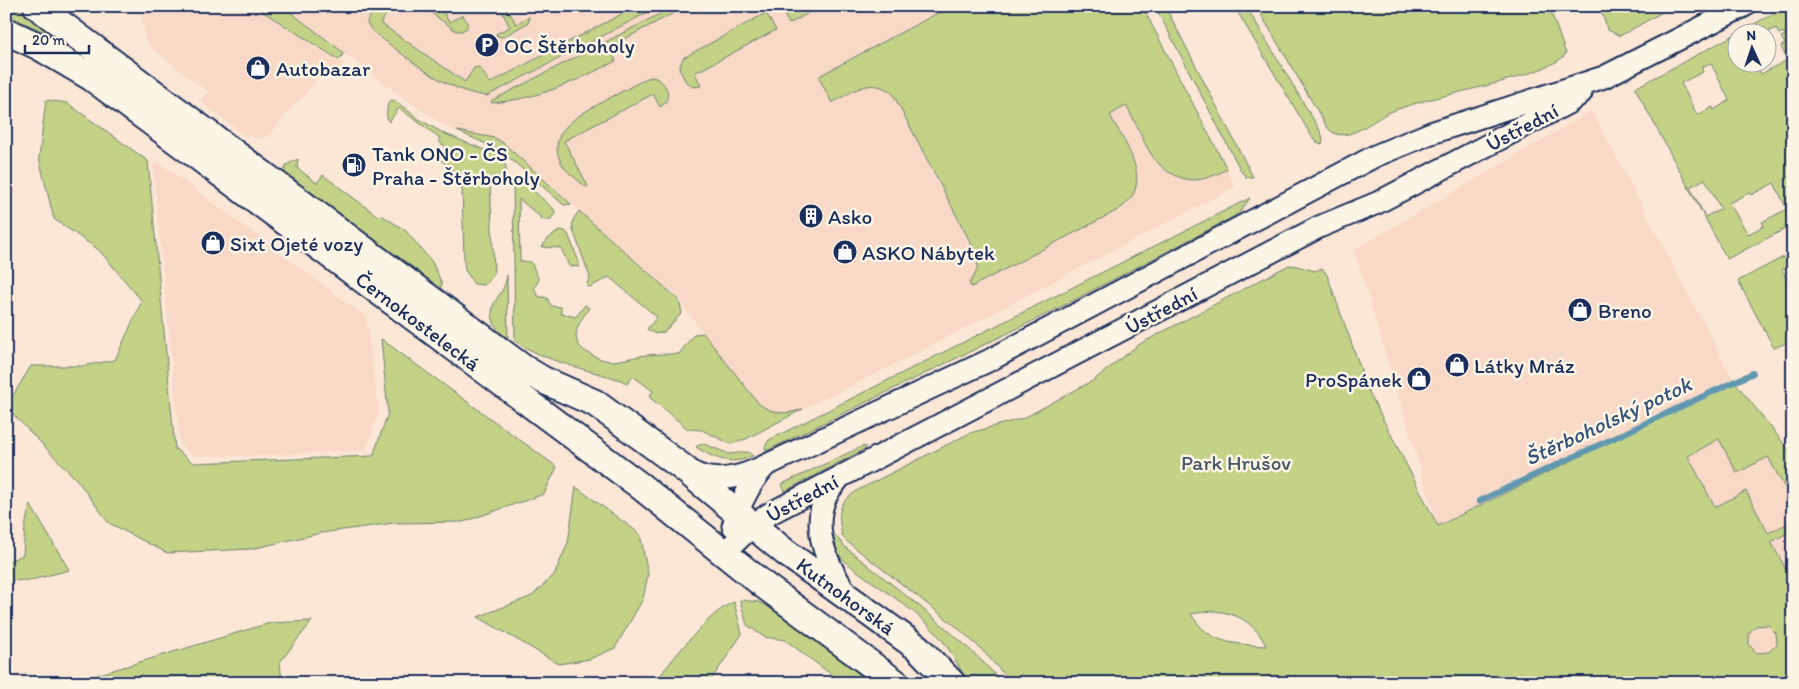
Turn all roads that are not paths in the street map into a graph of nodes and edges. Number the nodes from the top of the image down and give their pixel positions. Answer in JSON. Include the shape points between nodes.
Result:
{"nodes":[{"id":1,"x":37,"y":6,"type":"edge"},
{"id":2,"x":1744,"y":6,"type":"edge"},
{"id":3,"x":6,"y":31,"type":"edge"},
{"id":4,"x":1604,"y":77,"type":"junction"},
{"id":5,"x":765,"y":465,"type":"junction"},
{"id":6,"x":682,"y":467,"type":"junction"},
{"id":7,"x":841,"y":477,"type":"junction"},
{"id":8,"x":745,"y":519,"type":"junction"},
{"id":9,"x":724,"y":553,"type":"junction"},
{"id":10,"x":851,"y":600,"type":"junction"},
{"id":11,"x":896,"y":683,"type":"edge"},
{"id":12,"x":952,"y":683,"type":"edge"}],
"edges":[{"from":1,"to":6,"type":"main road","name":"Černokostelecká","via":[[523,368],[595,403]]},
{"from":2,"to":4,"type":"street","name":"Ústřední"},
{"from":3,"to":9,"type":"main road","name":"Černokostelecká","via":[[91,76],[639,485]]},
{"from":4,"to":5,"type":"street","name":"Ústřední","via":[[1431,133],[1375,156],[990,360]]},
{"from":4,"to":7,"type":"street","name":"Ústřední","via":[[1568,102],[1377,203],[1318,228]]},
{"from":5,"to":6,"type":"street","via":[[740,476],[724,478],[695,474]]},
{"from":5,"to":8,"type":"street","name":"Ústřední","via":[[748,487]]},
{"from":6,"to":8,"type":"main road","name":"Černokostelecká"},
{"from":7,"to":8,"type":"street","name":"Ústřední","via":[[769,514]]},
{"from":7,"to":10,"type":"street","via":[[825,496],[820,508],[820,530],[831,567]]},
{"from":8,"to":9,"type":"street"},
{"from":8,"to":10,"type":"main road","name":"Kutnohorská"},
{"from":9,"to":11,"type":"main road","name":"Kutnohorská"},
{"from":10,"to":12,"type":"main road","name":"Kutnohorská","via":[[918,648]]}]}
